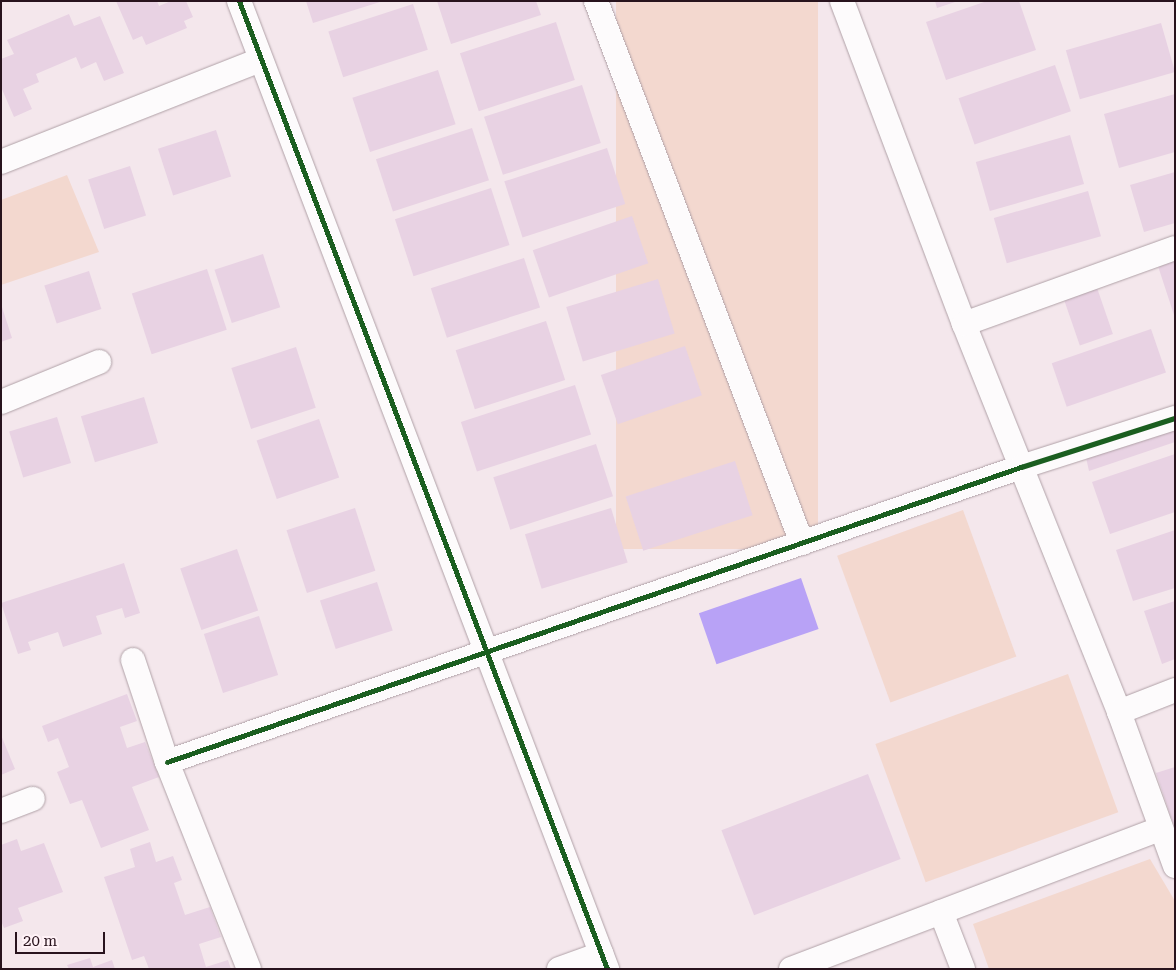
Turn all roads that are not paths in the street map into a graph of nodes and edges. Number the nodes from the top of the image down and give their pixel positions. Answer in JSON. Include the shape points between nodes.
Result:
{"nodes":[{"id":1,"x":239,"y":1,"type":"edge"},
{"id":2,"x":596,"y":1,"type":"edge"},
{"id":3,"x":842,"y":1,"type":"edge"},
{"id":4,"x":260,"y":60,"type":"junction"},
{"id":5,"x":1,"y":162,"type":"edge"},
{"id":6,"x":1175,"y":248,"type":"edge"},
{"id":7,"x":964,"y":324,"type":"junction"},
{"id":8,"x":99,"y":362,"type":"dead end"},
{"id":9,"x":1,"y":402,"type":"edge"},
{"id":10,"x":1175,"y":418,"type":"edge"},
{"id":11,"x":1021,"y":467,"type":"junction"},
{"id":12,"x":802,"y":543,"type":"junction"},
{"id":13,"x":487,"y":651,"type":"junction"},
{"id":14,"x":133,"y":660,"type":"dead end"},
{"id":15,"x":1175,"y":690,"type":"edge"},
{"id":16,"x":1119,"y":712,"type":"junction"},
{"id":17,"x":167,"y":762,"type":"junction"},
{"id":18,"x":32,"y":799,"type":"dead end"},
{"id":19,"x":1,"y":811,"type":"edge"},
{"id":20,"x":1160,"y":829,"type":"junction"},
{"id":21,"x":1173,"y":857,"type":"edge"},
{"id":22,"x":941,"y":912,"type":"junction"},
{"id":23,"x":604,"y":961,"type":"edge"},
{"id":24,"x":248,"y":969,"type":"edge"},
{"id":25,"x":559,"y":969,"type":"edge"},
{"id":26,"x":791,"y":969,"type":"edge"},
{"id":27,"x":963,"y":969,"type":"edge"}],
"edges":[{"from":1,"to":4,"type":"street"},
{"from":2,"to":12,"type":"street"},
{"from":3,"to":7,"type":"street"},
{"from":4,"to":5,"type":"street"},
{"from":4,"to":13,"type":"street"},
{"from":6,"to":7,"type":"street"},
{"from":7,"to":11,"type":"street"},
{"from":8,"to":9,"type":"street"},
{"from":10,"to":11,"type":"street"},
{"from":11,"to":12,"type":"street"},
{"from":11,"to":16,"type":"street"},
{"from":12,"to":13,"type":"street"},
{"from":13,"to":17,"type":"street"},
{"from":13,"to":23,"type":"street"},
{"from":14,"to":17,"type":"street"},
{"from":15,"to":16,"type":"street"},
{"from":16,"to":20,"type":"street"},
{"from":17,"to":24,"type":"street"},
{"from":18,"to":19,"type":"street"},
{"from":20,"to":21,"type":"street"},
{"from":20,"to":22,"type":"street"},
{"from":22,"to":26,"type":"street"},
{"from":22,"to":27,"type":"street"},
{"from":23,"to":25,"type":"street"}]}
